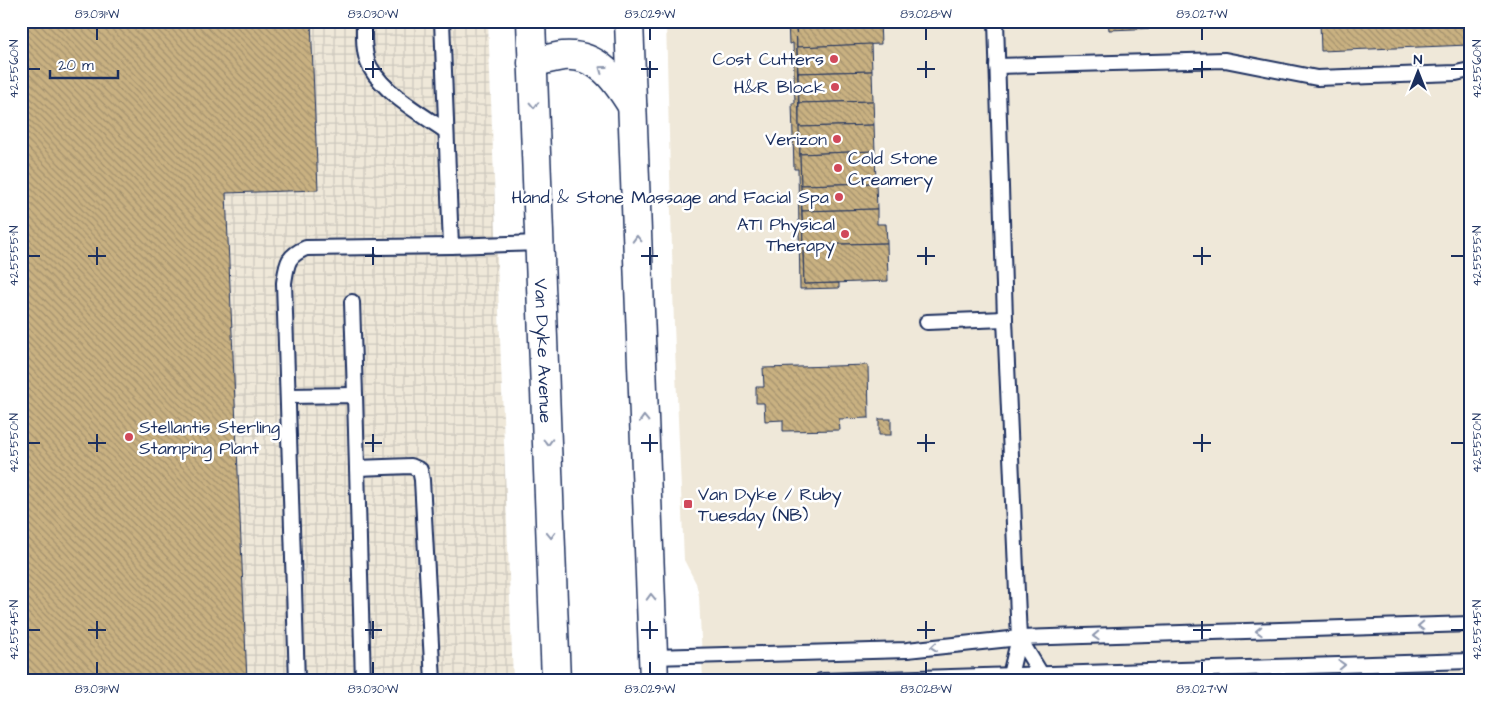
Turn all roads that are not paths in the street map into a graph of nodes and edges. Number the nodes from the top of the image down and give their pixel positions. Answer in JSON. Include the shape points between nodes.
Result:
{"nodes":[{"id":1,"x":364,"y":21,"type":"edge"},
{"id":2,"x":442,"y":21,"type":"edge"},
{"id":3,"x":531,"y":21,"type":"edge"},
{"id":4,"x":629,"y":21,"type":"edge"},
{"id":5,"x":996,"y":21,"type":"edge"},
{"id":6,"x":532,"y":63,"type":"junction"},
{"id":7,"x":997,"y":66,"type":"junction"},
{"id":8,"x":1470,"y":70,"type":"edge"},
{"id":9,"x":632,"y":106,"type":"junction"},
{"id":10,"x":446,"y":131,"type":"junction"},
{"id":11,"x":540,"y":244,"type":"junction"},
{"id":12,"x":451,"y":246,"type":"junction"},
{"id":13,"x":352,"y":302,"type":"dead end"},
{"id":14,"x":1005,"y":318,"type":"junction"},
{"id":15,"x":927,"y":322,"type":"dead end"},
{"id":16,"x":355,"y":395,"type":"junction"},
{"id":17,"x":288,"y":396,"type":"junction"},
{"id":18,"x":357,"y":468,"type":"junction"},
{"id":19,"x":1470,"y":624,"type":"edge"},
{"id":20,"x":1019,"y":638,"type":"junction"},
{"id":21,"x":1470,"y":661,"type":"edge"},
{"id":22,"x":654,"y":669,"type":"edge"},
{"id":23,"x":1010,"y":678,"type":"edge"},
{"id":24,"x":1042,"y":678,"type":"edge"},
{"id":25,"x":298,"y":681,"type":"edge"},
{"id":26,"x":363,"y":681,"type":"edge"},
{"id":27,"x":433,"y":681,"type":"edge"},
{"id":28,"x":556,"y":681,"type":"edge"},
{"id":29,"x":821,"y":681,"type":"edge"}],
"edges":[{"from":1,"to":10,"type":"lane","via":[[365,49],[370,66],[384,85]]},
{"from":2,"to":10,"type":"lane"},
{"from":3,"to":6,"type":"main road","name":"Van Dyke Avenue"},
{"from":4,"to":9,"type":"main road"},
{"from":5,"to":7,"type":"lane"},
{"from":9,"to":6,"type":"main road","one_way":true,"via":[[616,81],[600,66],[584,58],[564,56]]},
{"from":6,"to":11,"type":"main road","name":"Van Dyke Avenue","one_way":true},
{"from":7,"to":8,"type":"lane","via":[[1225,60],[1317,78]]},
{"from":7,"to":14,"type":"lane"},
{"from":22,"to":9,"type":"main road","one_way":true},
{"from":10,"to":12,"type":"lane"},
{"from":11,"to":12,"type":"lane"},
{"from":11,"to":28,"type":"main road","name":"Van Dyke Avenue","one_way":true},
{"from":12,"to":17,"type":"lane","via":[[306,248],[294,253],[284,283]]},
{"from":13,"to":16,"type":"lane"},
{"from":14,"to":15,"type":"lane"},
{"from":14,"to":20,"type":"lane"},
{"from":16,"to":17,"type":"lane"},
{"from":16,"to":18,"type":"lane"},
{"from":17,"to":25,"type":"lane"},
{"from":18,"to":26,"type":"lane"},
{"from":18,"to":27,"type":"lane","via":[[411,466],[420,470]]},
{"from":19,"to":20,"type":"lane","one_way":true},
{"from":20,"to":22,"type":"lane","one_way":true},
{"from":20,"to":23,"type":"lane"},
{"from":20,"to":24,"type":"lane"},
{"from":24,"to":21,"type":"lane","one_way":true},
{"from":23,"to":24,"type":"lane"},
{"from":23,"to":29,"type":"lane"}]}
